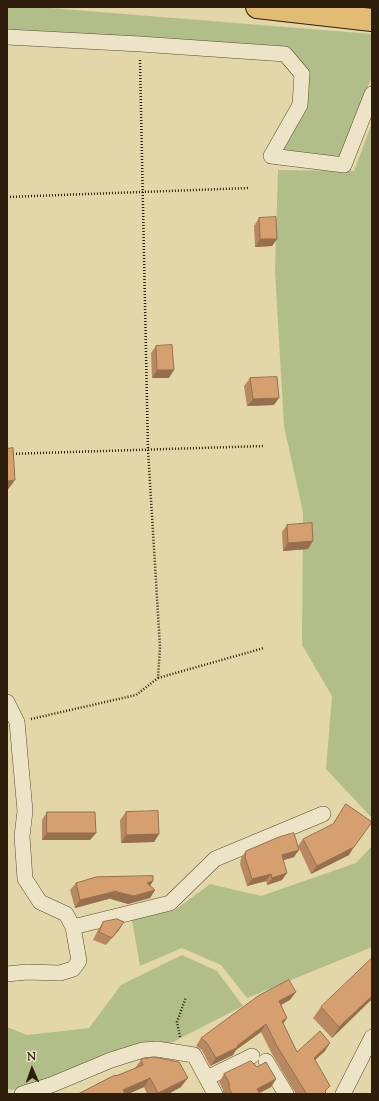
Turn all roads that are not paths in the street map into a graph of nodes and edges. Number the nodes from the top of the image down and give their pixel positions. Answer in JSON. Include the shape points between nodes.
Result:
{"nodes":[{"id":1,"x":257,"y":7,"type":"edge"},
{"id":2,"x":372,"y":20,"type":"edge"},
{"id":3,"x":7,"y":37,"type":"edge"},
{"id":4,"x":372,"y":94,"type":"edge"},
{"id":5,"x":7,"y":702,"type":"edge"},
{"id":6,"x":323,"y":814,"type":"dead end"},
{"id":7,"x":73,"y":927,"type":"junction"},
{"id":8,"x":7,"y":974,"type":"edge"},
{"id":9,"x":372,"y":1037,"type":"edge"},
{"id":10,"x":206,"y":1078,"type":"junction"},
{"id":11,"x":22,"y":1094,"type":"edge"},
{"id":12,"x":215,"y":1094,"type":"edge"},
{"id":13,"x":286,"y":1094,"type":"edge"},
{"id":14,"x":343,"y":1094,"type":"edge"}],
"edges":[{"from":1,"to":2,"type":"highway"},
{"from":3,"to":4,"type":"street","via":[[285,54],[302,74],[300,105],[271,156],[344,165]]},
{"from":5,"to":7,"type":"street","via":[[16,722],[25,811],[22,836],[25,879],[40,902],[66,914]]},
{"from":6,"to":7,"type":"street","via":[[215,859],[170,904]]},
{"from":7,"to":8,"type":"street","via":[[79,961],[73,969],[60,973]]},
{"from":9,"to":14,"type":"street"},
{"from":10,"to":11,"type":"street","via":[[194,1055],[157,1049],[143,1050],[111,1060],[51,1086]]},
{"from":10,"to":12,"type":"street"},
{"from":10,"to":13,"type":"street","via":[[259,1058]]}]}
